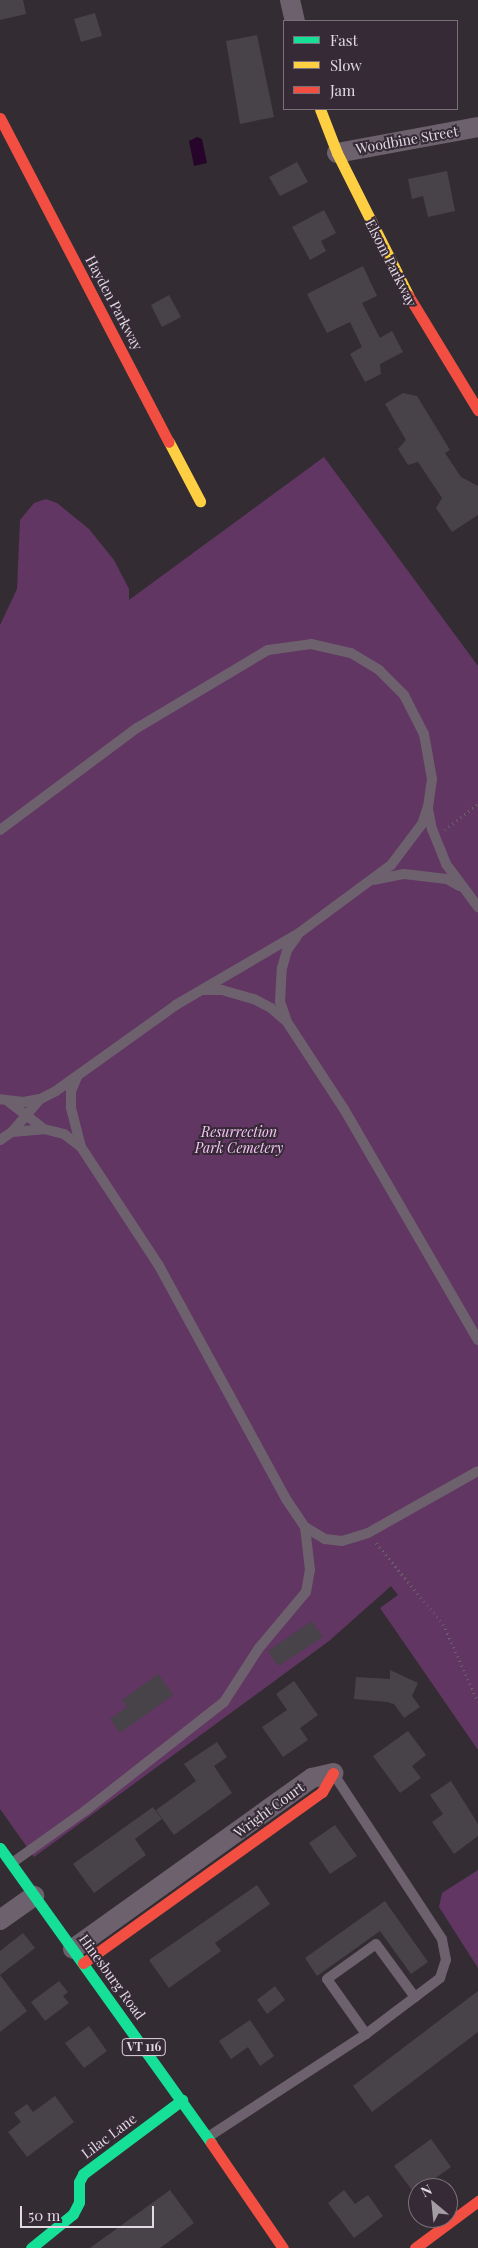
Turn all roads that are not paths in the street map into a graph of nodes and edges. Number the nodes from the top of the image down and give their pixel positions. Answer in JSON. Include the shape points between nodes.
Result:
{"nodes":[{"id":1,"x":290,"y":0,"type":"edge"},
{"id":2,"x":295,"y":20,"type":"edge"},
{"id":3,"x":320,"y":110,"type":"edge"},
{"id":4,"x":0,"y":118,"type":"edge"},
{"id":5,"x":478,"y":127,"type":"edge"},
{"id":6,"x":337,"y":153,"type":"junction"},
{"id":7,"x":478,"y":410,"type":"edge"},
{"id":8,"x":200,"y":501,"type":"dead end"},
{"id":9,"x":428,"y":806,"type":"junction"},
{"id":10,"x":0,"y":830,"type":"edge"},
{"id":11,"x":372,"y":880,"type":"junction"},
{"id":12,"x":465,"y":891,"type":"junction"},
{"id":13,"x":478,"y":907,"type":"edge"},
{"id":14,"x":299,"y":933,"type":"junction"},
{"id":15,"x":202,"y":990,"type":"junction"},
{"id":16,"x":287,"y":1022,"type":"junction"},
{"id":17,"x":77,"y":1077,"type":"junction"},
{"id":18,"x":40,"y":1099,"type":"junction"},
{"id":19,"x":4,"y":1101,"type":"edge"},
{"id":20,"x":26,"y":1116,"type":"junction"},
{"id":21,"x":44,"y":1129,"type":"junction"},
{"id":22,"x":12,"y":1132,"type":"junction"},
{"id":23,"x":0,"y":1140,"type":"edge"},
{"id":24,"x":82,"y":1146,"type":"junction"},
{"id":25,"x":478,"y":1340,"type":"edge"},
{"id":26,"x":478,"y":1471,"type":"edge"},
{"id":27,"x":306,"y":1528,"type":"junction"},
{"id":28,"x":333,"y":1773,"type":"joint"},
{"id":29,"x":0,"y":1848,"type":"edge"},
{"id":30,"x":11,"y":1864,"type":"junction"},
{"id":31,"x":34,"y":1896,"type":"junction"},
{"id":32,"x":0,"y":1920,"type":"edge"},
{"id":33,"x":78,"y":1956,"type":"junction"},
{"id":34,"x":415,"y":1997,"type":"junction"},
{"id":35,"x":366,"y":2034,"type":"junction"},
{"id":36,"x":182,"y":2100,"type":"junction"},
{"id":37,"x":208,"y":2137,"type":"junction"},
{"id":38,"x":478,"y":2201,"type":"edge"},
{"id":39,"x":31,"y":2248,"type":"edge"},
{"id":40,"x":283,"y":2248,"type":"edge"},
{"id":41,"x":415,"y":2248,"type":"edge"}],
"edges":[{"from":1,"to":2,"type":"street"},
{"from":3,"to":6,"type":"street","name":"Elsom Parkway"},
{"from":4,"to":8,"type":"street","name":"Hayden Parkway"},
{"from":5,"to":6,"type":"street","name":"Woodbine Street"},
{"from":6,"to":7,"type":"street","name":"Elsom Parkway","via":[[421,320]]},
{"from":9,"to":10,"type":"lane","via":[[432,779],[424,734],[404,695],[379,670],[350,653],[311,644],[268,650],[227,672],[138,728]]},
{"from":9,"to":11,"type":"lane","via":[[422,824],[407,847]]},
{"from":9,"to":12,"type":"lane","via":[[435,838],[446,864]]},
{"from":11,"to":12,"type":"lane","via":[[404,874],[433,876],[454,882]]},
{"from":11,"to":14,"type":"lane"},
{"from":12,"to":13,"type":"lane"},
{"from":14,"to":15,"type":"lane"},
{"from":14,"to":16,"type":"lane","via":[[287,950],[282,968],[280,1002]]},
{"from":15,"to":16,"type":"lane","via":[[222,990],[254,999]]},
{"from":15,"to":17,"type":"lane","via":[[136,1031]]},
{"from":16,"to":25,"type":"lane","via":[[344,1109]]},
{"from":17,"to":18,"type":"lane"},
{"from":17,"to":24,"type":"lane","via":[[71,1091],[71,1108]]},
{"from":18,"to":19,"type":"lane"},
{"from":18,"to":20,"type":"lane"},
{"from":19,"to":20,"type":"lane"},
{"from":20,"to":21,"type":"lane"},
{"from":20,"to":22,"type":"lane"},
{"from":21,"to":22,"type":"lane"},
{"from":21,"to":24,"type":"lane","via":[[64,1134]]},
{"from":22,"to":23,"type":"lane"},
{"from":24,"to":27,"type":"lane","via":[[158,1264],[286,1499]]},
{"from":26,"to":27,"type":"lane","via":[[368,1533],[342,1541],[325,1539]]},
{"from":27,"to":30,"type":"lane","via":[[310,1570],[306,1592],[259,1648],[224,1702],[85,1811]]},
{"from":28,"to":33,"type":"street","name":"Wright Court","via":[[312,1778]]},
{"from":28,"to":34,"type":"lane","via":[[442,1939],[446,1960],[440,1978]]},
{"from":29,"to":30,"type":"street","name":"Hinesburg Road","number":"VT 116"},
{"from":30,"to":31,"type":"street","name":"Hinesburg Road","number":"VT 116"},
{"from":31,"to":32,"type":"street"},
{"from":31,"to":33,"type":"street","name":"Hinesburg Road","number":"VT 116"},
{"from":33,"to":36,"type":"street","name":"Hinesburg Road","number":"VT 116"},
{"from":34,"to":35,"type":"lane"},
{"from":34,"to":35,"type":"lane","via":[[376,1944],[327,1979]]},
{"from":35,"to":37,"type":"lane"},
{"from":36,"to":37,"type":"street","name":"Hinesburg Road","number":"VT 116"},
{"from":36,"to":39,"type":"street","name":"Lilac Lane","via":[[83,2174],[80,2202],[73,2214]]},
{"from":37,"to":40,"type":"street","name":"Hinesburg Road","number":"VT 116"},
{"from":38,"to":41,"type":"street"}]}
